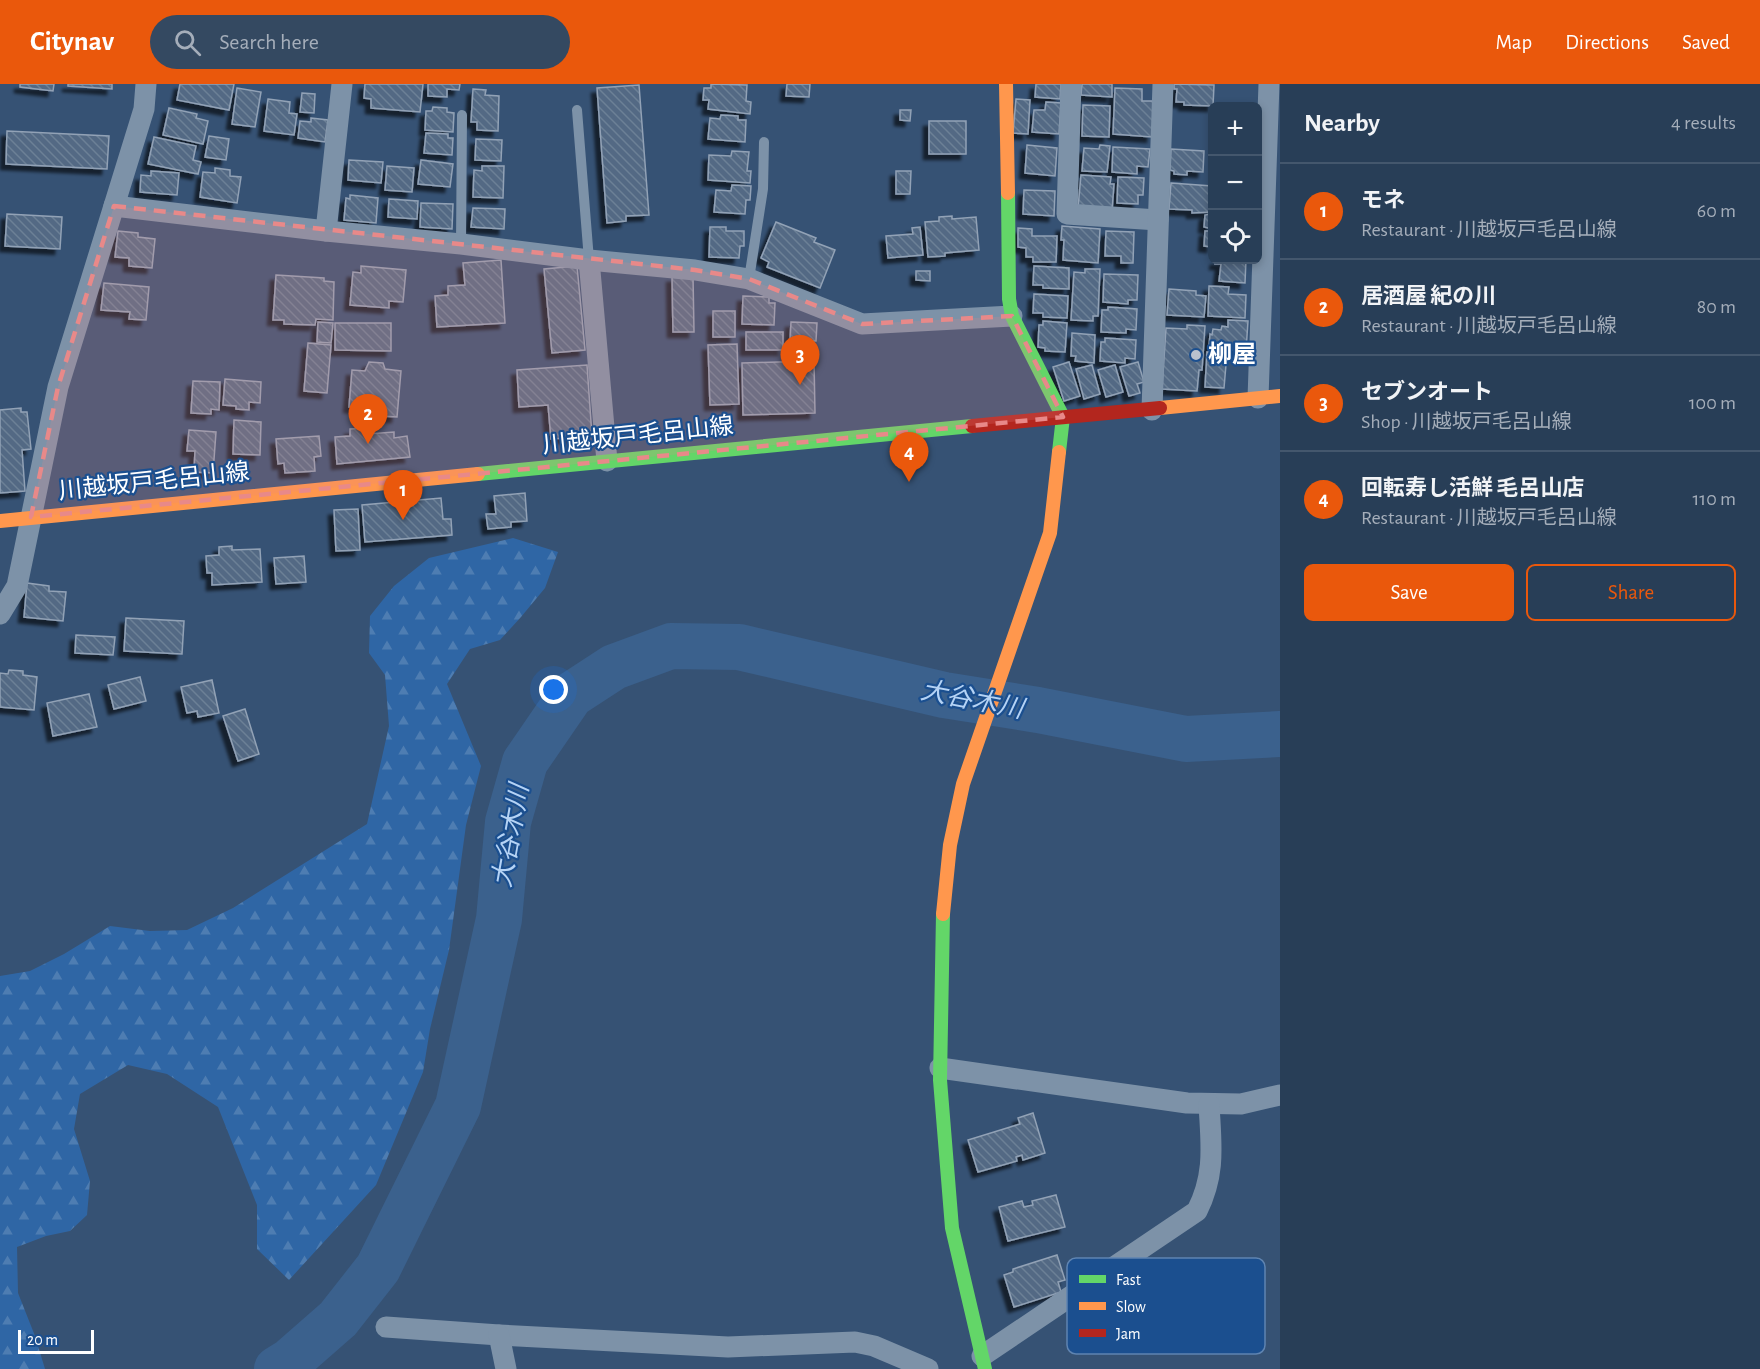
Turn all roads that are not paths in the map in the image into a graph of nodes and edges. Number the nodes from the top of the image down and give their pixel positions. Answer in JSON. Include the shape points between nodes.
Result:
{"nodes":[{"id":1,"x":146,"y":84,"type":"edge"},
{"id":2,"x":342,"y":84,"type":"edge"},
{"id":3,"x":1006,"y":84,"type":"edge"},
{"id":4,"x":1071,"y":84,"type":"edge"},
{"id":5,"x":1163,"y":84,"type":"edge"},
{"id":6,"x":1269,"y":84,"type":"edge"},
{"id":7,"x":577,"y":110,"type":"dead end"},
{"id":8,"x":462,"y":115,"type":"dead end"},
{"id":9,"x":764,"y":142,"type":"dead end"},
{"id":10,"x":114,"y":206,"type":"junction"},
{"id":11,"x":1158,"y":220,"type":"junction"},
{"id":12,"x":326,"y":231,"type":"junction"},
{"id":13,"x":461,"y":244,"type":"junction"},
{"id":14,"x":589,"y":260,"type":"junction"},
{"id":15,"x":749,"y":279,"type":"junction"},
{"id":16,"x":1012,"y":316,"type":"junction"},
{"id":17,"x":1280,"y":396,"type":"edge"},
{"id":18,"x":1258,"y":398,"type":"junction"},
{"id":19,"x":1152,"y":410,"type":"junction"},
{"id":20,"x":1064,"y":417,"type":"junction"},
{"id":21,"x":607,"y":461,"type":"junction"},
{"id":22,"x":31,"y":517,"type":"junction"},
{"id":23,"x":0,"y":521,"type":"edge"},
{"id":24,"x":0,"y":614,"type":"edge"},
{"id":25,"x":940,"y":1068,"type":"junction"},
{"id":26,"x":1280,"y":1095,"type":"edge"},
{"id":27,"x":1209,"y":1104,"type":"junction"},
{"id":28,"x":1131,"y":1258,"type":"edge"},
{"id":29,"x":1067,"y":1303,"type":"edge"},
{"id":30,"x":386,"y":1327,"type":"dead end"},
{"id":31,"x":499,"y":1335,"type":"junction"},
{"id":32,"x":984,"y":1362,"type":"edge"},
{"id":33,"x":506,"y":1369,"type":"edge"},
{"id":34,"x":928,"y":1369,"type":"edge"}],
"edges":[{"from":1,"to":10,"type":"street","via":[[144,109]]},
{"from":2,"to":12,"type":"street"},
{"from":3,"to":16,"type":"street"},
{"from":4,"to":11,"type":"street","via":[[1067,214]]},
{"from":5,"to":11,"type":"street"},
{"from":6,"to":18,"type":"street"},
{"from":7,"to":14,"type":"lane"},
{"from":8,"to":13,"type":"lane"},
{"from":9,"to":15,"type":"lane","via":[[763,189]]},
{"from":10,"to":12,"type":"street"},
{"from":10,"to":22,"type":"street","via":[[58,387]]},
{"from":11,"to":19,"type":"street"},
{"from":12,"to":13,"type":"street"},
{"from":13,"to":14,"type":"street"},
{"from":14,"to":15,"type":"street"},
{"from":14,"to":21,"type":"street"},
{"from":15,"to":16,"type":"street","via":[[862,324]]},
{"from":16,"to":20,"type":"street"},
{"from":17,"to":18,"type":"street","name":"川越坂戸毛呂山線"},
{"from":18,"to":19,"type":"street","name":"川越坂戸毛呂山線"},
{"from":19,"to":20,"type":"street","name":"川越坂戸毛呂山線"},
{"from":20,"to":21,"type":"street","name":"川越坂戸毛呂山線"},
{"from":20,"to":25,"type":"street","via":[[1050,533],[963,784],[950,846],[942,920]]},
{"from":21,"to":22,"type":"street","name":"川越坂戸毛呂山線"},
{"from":22,"to":23,"type":"street","name":"川越坂戸毛呂山線"},
{"from":22,"to":24,"type":"street","via":[[17,586]]},
{"from":25,"to":27,"type":"street"},
{"from":25,"to":32,"type":"street","via":[[952,1228]]},
{"from":26,"to":27,"type":"street","via":[[1241,1104]]},
{"from":27,"to":28,"type":"street","via":[[1212,1169],[1197,1211]]},
{"from":29,"to":32,"type":"street"},
{"from":30,"to":31,"type":"street"},
{"from":31,"to":33,"type":"street"},
{"from":31,"to":34,"type":"street","via":[[728,1347],[855,1342]]}]}
